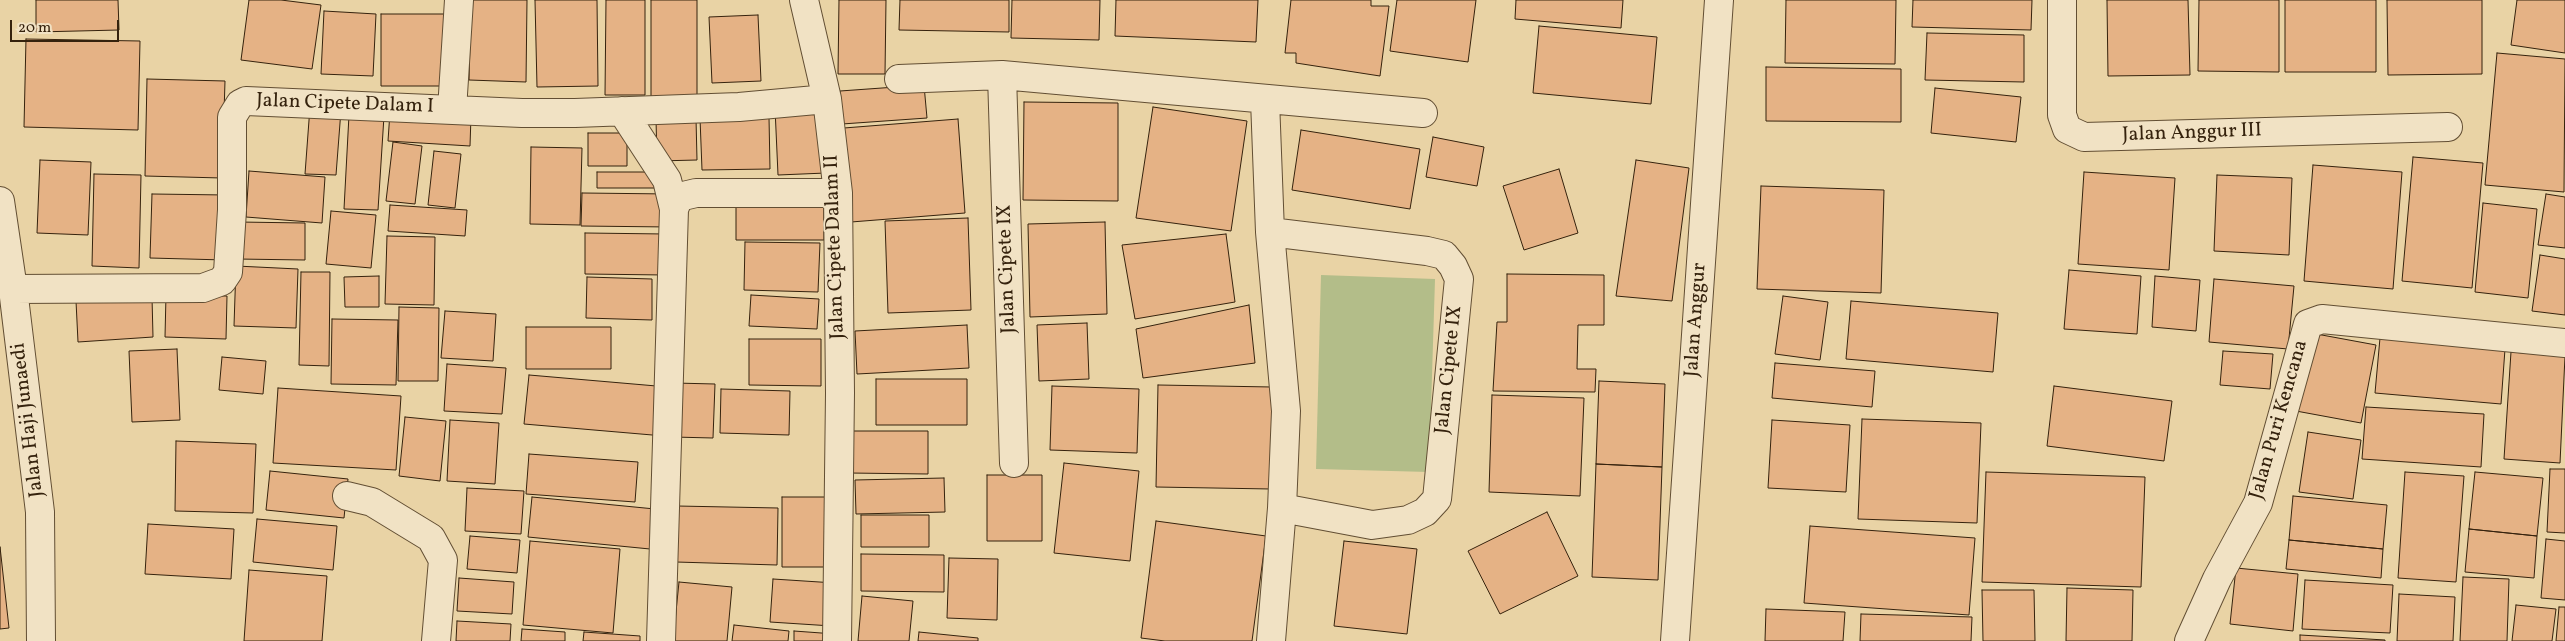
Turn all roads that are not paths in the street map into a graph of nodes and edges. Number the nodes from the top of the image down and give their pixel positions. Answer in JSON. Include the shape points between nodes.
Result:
{"nodes":[{"id":1,"x":459,"y":0,"type":"edge"},
{"id":2,"x":804,"y":0,"type":"edge"},
{"id":3,"x":1719,"y":0,"type":"edge"},
{"id":4,"x":2062,"y":0,"type":"edge"},
{"id":5,"x":1002,"y":75,"type":"junction"},
{"id":6,"x":899,"y":78,"type":"dead end"},
{"id":7,"x":827,"y":99,"type":"junction"},
{"id":8,"x":1265,"y":100,"type":"junction"},
{"id":9,"x":452,"y":110,"type":"junction"},
{"id":10,"x":622,"y":111,"type":"junction"},
{"id":11,"x":1423,"y":113,"type":"dead end"},
{"id":12,"x":2448,"y":127,"type":"dead end"},
{"id":13,"x":838,"y":194,"type":"junction"},
{"id":14,"x":0,"y":200,"type":"edge"},
{"id":15,"x":674,"y":209,"type":"junction"},
{"id":16,"x":1270,"y":232,"type":"junction"},
{"id":17,"x":13,"y":289,"type":"junction"},
{"id":18,"x":2565,"y":343,"type":"edge"},
{"id":19,"x":1014,"y":462,"type":"dead end"},
{"id":20,"x":347,"y":496,"type":"dead end"},
{"id":21,"x":1282,"y":508,"type":"junction"},
{"id":22,"x":41,"y":641,"type":"edge"},
{"id":23,"x":436,"y":641,"type":"edge"},
{"id":24,"x":662,"y":641,"type":"edge"},
{"id":25,"x":837,"y":641,"type":"edge"},
{"id":26,"x":1270,"y":641,"type":"edge"},
{"id":27,"x":1676,"y":641,"type":"edge"},
{"id":28,"x":2189,"y":641,"type":"edge"}],
"edges":[{"from":1,"to":9,"type":"street"},
{"from":2,"to":7,"type":"street","name":"Jalan Cipete Dalam II"},
{"from":3,"to":27,"type":"street","name":"Jalan Anggur"},
{"from":4,"to":12,"type":"street","name":"Jalan Anggur III","via":[[2062,115],[2068,129],[2084,138]]},
{"from":5,"to":6,"type":"street"},
{"from":5,"to":8,"type":"street"},
{"from":5,"to":19,"type":"street","name":"Jalan Cipete IX"},
{"from":7,"to":10,"type":"street","via":[[739,107]]},
{"from":7,"to":13,"type":"street","name":"Jalan Cipete Dalam II"},
{"from":8,"to":11,"type":"street"},
{"from":8,"to":16,"type":"street"},
{"from":9,"to":10,"type":"street","via":[[522,113]]},
{"from":9,"to":17,"type":"street","name":"Jalan Cipete Dalam I","via":[[246,101],[240,104],[232,117],[232,210],[228,272],[222,281],[203,288]]},
{"from":10,"to":15,"type":"street","via":[[667,180]]},
{"from":13,"to":15,"type":"street","via":[[696,193],[679,197]]},
{"from":13,"to":25,"type":"street","name":"Jalan Cipete Dalam II"},
{"from":14,"to":17,"type":"street","name":"Jalan Haji Junaedi"},
{"from":15,"to":24,"type":"street"},
{"from":16,"to":21,"type":"street","via":[[1286,411]]},
{"from":16,"to":21,"type":"street","name":"Jalan Cipete IX","via":[[1427,251],[1444,256],[1459,279],[1437,499],[1425,512],[1408,520],[1372,524]]},
{"from":17,"to":22,"type":"street","name":"Jalan Haji Junaedi","via":[[40,512]]},
{"from":18,"to":28,"type":"street","name":"Jalan Puri Kencana","via":[[2322,319],[2308,324],[2258,504],[2217,579]]},
{"from":20,"to":23,"type":"street","via":[[372,502],[431,538],[443,560]]},
{"from":21,"to":26,"type":"street"}]}
